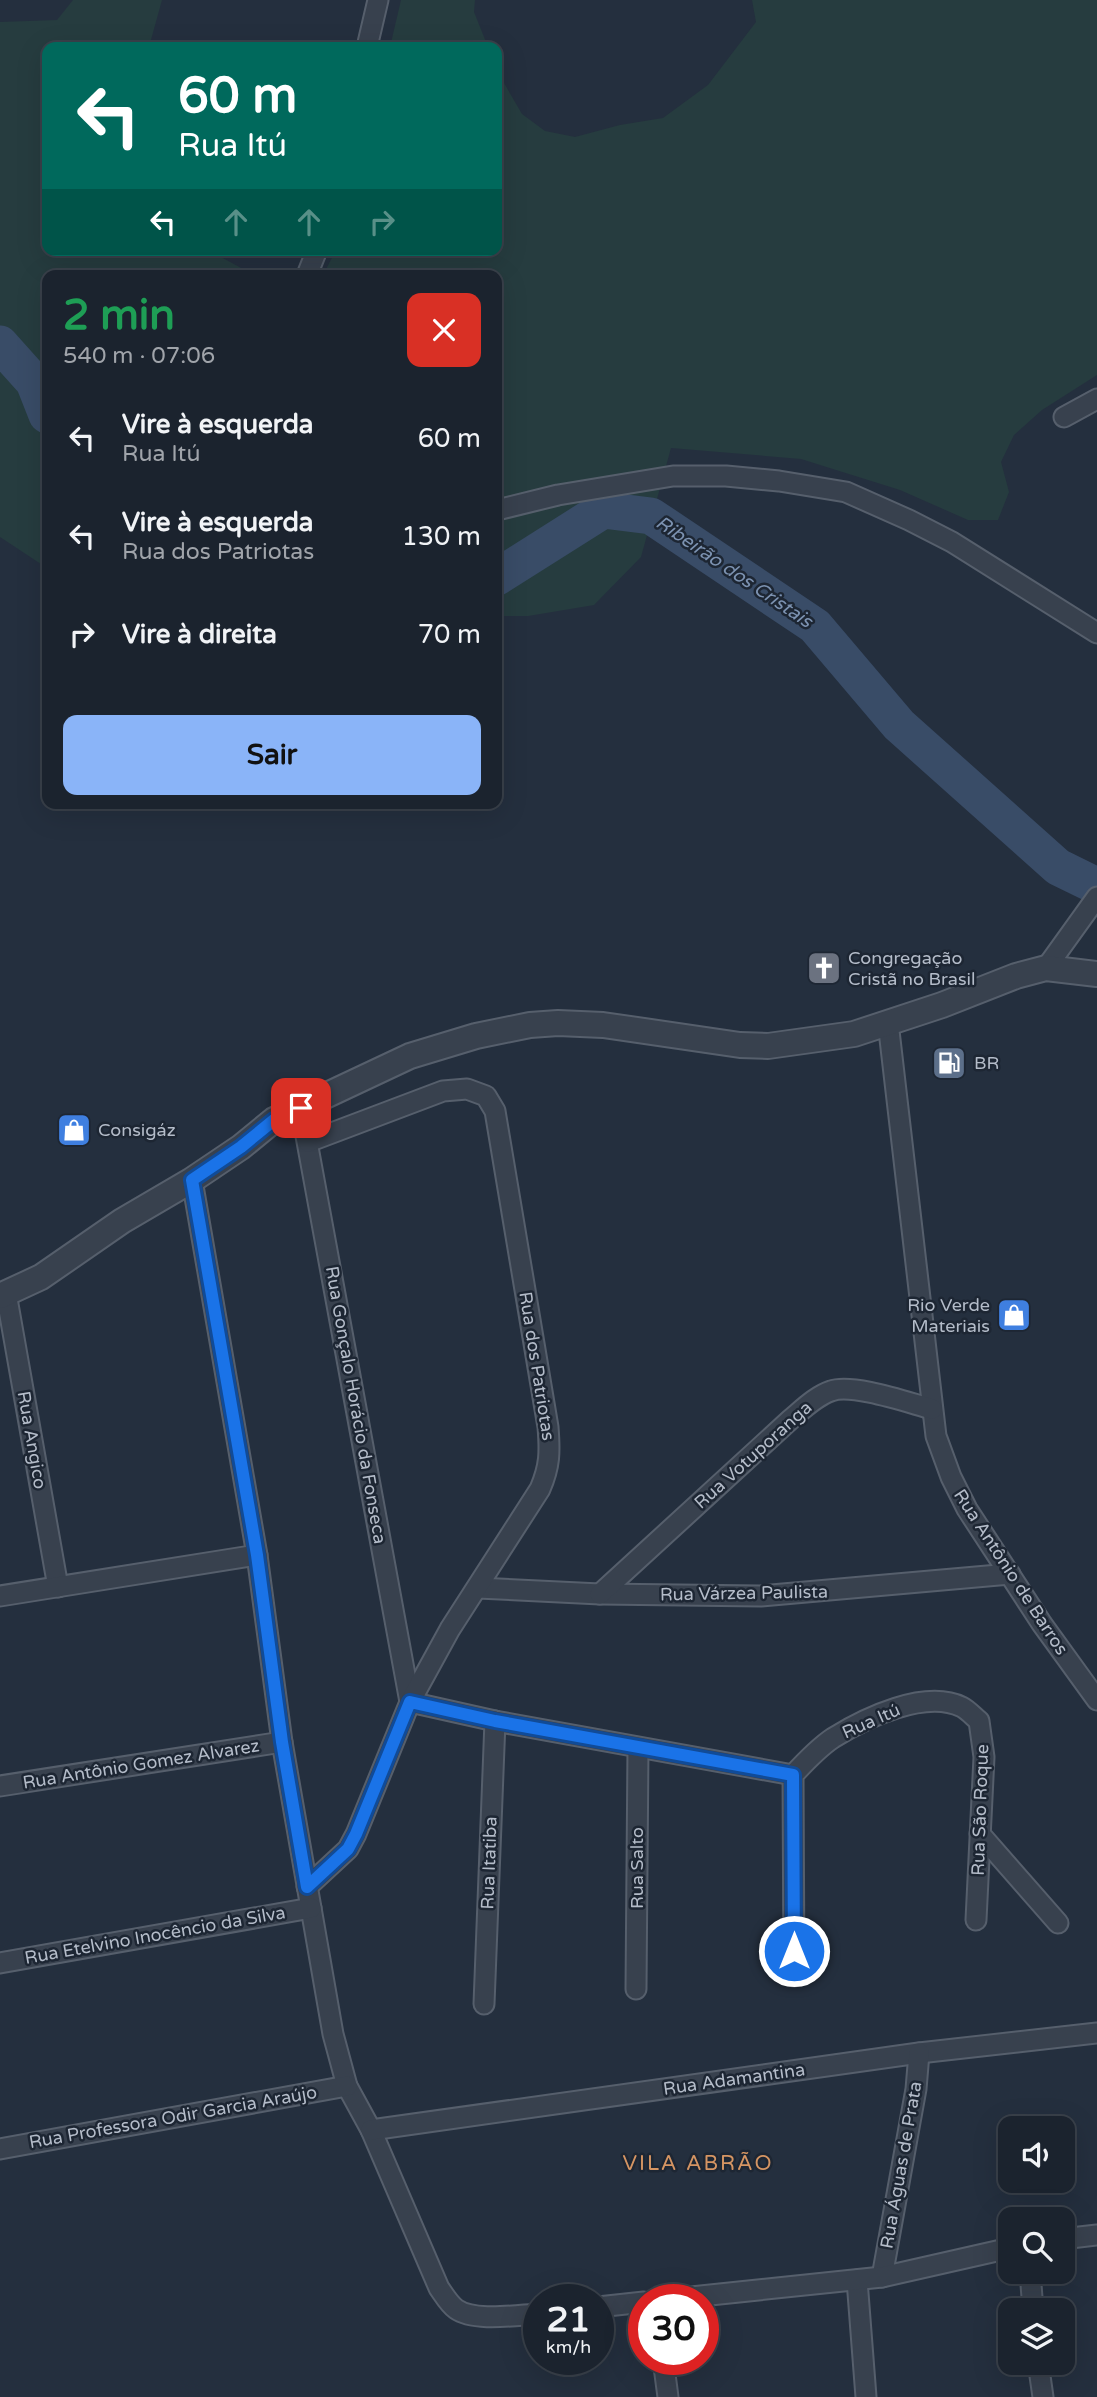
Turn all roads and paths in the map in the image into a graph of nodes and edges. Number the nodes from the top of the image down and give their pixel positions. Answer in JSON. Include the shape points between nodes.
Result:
{"nodes":[{"id":1,"x":378,"y":0,"type":"edge"},
{"id":2,"x":368,"y":42,"type":"edge"},
{"id":3,"x":1097,"y":399,"type":"edge"},
{"id":4,"x":1064,"y":418,"type":"dead end"},
{"id":5,"x":502,"y":509,"type":"edge"},
{"id":6,"x":1097,"y":633,"type":"edge"},
{"id":7,"x":1096,"y":905,"type":"edge"},
{"id":8,"x":1046,"y":968,"type":"junction"},
{"id":9,"x":1097,"y":974,"type":"edge"},
{"id":10,"x":888,"y":1022,"type":"junction"},
{"id":11,"x":301,"y":1108,"type":"junction"},
{"id":12,"x":308,"y":1142,"type":"junction"},
{"id":13,"x":192,"y":1180,"type":"junction"},
{"id":14,"x":3,"y":1295,"type":"edge"},
{"id":15,"x":932,"y":1409,"type":"junction"},
{"id":16,"x":257,"y":1555,"type":"junction"},
{"id":17,"x":1010,"y":1574,"type":"junction"},
{"id":18,"x":58,"y":1587,"type":"junction"},
{"id":19,"x":478,"y":1588,"type":"junction"},
{"id":20,"x":600,"y":1594,"type":"junction"},
{"id":21,"x":0,"y":1596,"type":"edge"},
{"id":22,"x":1097,"y":1700,"type":"edge"},
{"id":23,"x":410,"y":1702,"type":"junction"},
{"id":24,"x":963,"y":1707,"type":"joint"},
{"id":25,"x":495,"y":1721,"type":"junction"},
{"id":26,"x":282,"y":1742,"type":"junction"},
{"id":27,"x":638,"y":1748,"type":"junction"},
{"id":28,"x":793,"y":1775,"type":"junction"},
{"id":29,"x":0,"y":1786,"type":"edge"},
{"id":30,"x":980,"y":1834,"type":"junction"},
{"id":31,"x":307,"y":1887,"type":"junction"},
{"id":32,"x":311,"y":1908,"type":"junction"},
{"id":33,"x":976,"y":1920,"type":"dead end"},
{"id":34,"x":1058,"y":1923,"type":"dead end"},
{"id":35,"x":0,"y":1963,"type":"edge"},
{"id":36,"x":794,"y":1976,"type":"dead end"},
{"id":37,"x":636,"y":1989,"type":"dead end"},
{"id":38,"x":484,"y":2004,"type":"dead end"},
{"id":39,"x":1097,"y":2033,"type":"edge"},
{"id":40,"x":919,"y":2053,"type":"junction"},
{"id":41,"x":347,"y":2086,"type":"junction"},
{"id":42,"x":371,"y":2130,"type":"junction"},
{"id":43,"x":0,"y":2149,"type":"edge"},
{"id":44,"x":1097,"y":2235,"type":"edge"},
{"id":45,"x":1075,"y":2238,"type":"edge"},
{"id":46,"x":998,"y":2251,"type":"edge"},
{"id":47,"x":882,"y":2277,"type":"junction"},
{"id":48,"x":858,"y":2280,"type":"junction"},
{"id":49,"x":719,"y":2294,"type":"edge"},
{"id":50,"x":523,"y":2315,"type":"edge"},
{"id":51,"x":665,"y":2375,"type":"edge"},
{"id":52,"x":1040,"y":2375,"type":"edge"},
{"id":53,"x":668,"y":2397,"type":"edge"},
{"id":54,"x":866,"y":2397,"type":"edge"},
{"id":55,"x":1043,"y":2397,"type":"edge"}],
"edges":[{"from":1,"to":2,"type":"street"},
{"from":3,"to":4,"type":"street"},
{"from":5,"to":6,"type":"street","via":[[673,476],[726,476],[846,492],[951,542]]},
{"from":7,"to":8,"type":"street"},
{"from":8,"to":9,"type":"street"},
{"from":8,"to":10,"type":"street"},
{"from":10,"to":11,"type":"street","via":[[854,1034],[768,1045],[603,1025],[530,1025],[410,1056]]},
{"from":10,"to":15,"type":"street","name":"Rua Antônio de Barros"},
{"from":11,"to":12,"type":"street","name":"Rua Gonçalo Horácio da Fonseca"},
{"from":11,"to":13,"type":"street","via":[[274,1120]]},
{"from":12,"to":19,"type":"street","name":"Rua dos Patriotas","via":[[443,1091],[467,1089],[486,1096],[495,1111],[550,1447],[540,1489]]},
{"from":12,"to":23,"type":"street","name":"Rua Gonçalo Horácio da Fonseca"},
{"from":13,"to":14,"type":"street","via":[[41,1277]]},
{"from":13,"to":16,"type":"street"},
{"from":14,"to":18,"type":"street","name":"Rua Angico"},
{"from":15,"to":17,"type":"street","name":"Rua Antônio de Barros","via":[[936,1437],[951,1477]]},
{"from":15,"to":20,"type":"street","name":"Rua Votuporanga","via":[[849,1388],[832,1390],[791,1419]]},
{"from":16,"to":18,"type":"street"},
{"from":16,"to":26,"type":"street"},
{"from":17,"to":20,"type":"street","name":"Rua Várzea Paulista","via":[[761,1596]]},
{"from":17,"to":22,"type":"street","name":"Rua Antônio de Barros"},
{"from":18,"to":21,"type":"street"},
{"from":19,"to":20,"type":"street","name":"Rua Várzea Paulista"},
{"from":19,"to":23,"type":"street","name":"Rua dos Patriotas"},
{"from":23,"to":25,"type":"street"},
{"from":23,"to":31,"type":"street","name":"Rua dos Patriotas","via":[[348,1849]]},
{"from":24,"to":28,"type":"street","name":"Rua Itú","via":[[943,1702],[882,1712],[832,1739]]},
{"from":24,"to":30,"type":"street","name":"Rua São Roque","via":[[979,1721],[983,1737]]},
{"from":25,"to":27,"type":"street"},
{"from":25,"to":38,"type":"street","name":"Rua Itatiba"},
{"from":26,"to":29,"type":"street","name":"Rua Antônio Gomez Alvarez"},
{"from":26,"to":31,"type":"street"},
{"from":27,"to":28,"type":"street"},
{"from":27,"to":37,"type":"street","name":"Rua Salto"},
{"from":28,"to":36,"type":"street"},
{"from":30,"to":33,"type":"street","name":"Rua São Roque"},
{"from":30,"to":34,"type":"street"},
{"from":31,"to":32,"type":"street"},
{"from":32,"to":35,"type":"street","name":"Rua Etelvino Inocêncio da Silva"},
{"from":32,"to":41,"type":"street"},
{"from":39,"to":40,"type":"street","name":"Rua Adamantina"},
{"from":40,"to":42,"type":"street","name":"Rua Adamantina"},
{"from":40,"to":47,"type":"street","name":"Rua Águas de Prata"},
{"from":41,"to":42,"type":"street"},
{"from":41,"to":43,"type":"street","name":"Rua Professora Odir Garcia Araújo"},
{"from":42,"to":50,"type":"street","via":[[439,2288],[454,2308],[479,2316]]},
{"from":44,"to":45,"type":"street"},
{"from":46,"to":47,"type":"street"},
{"from":47,"to":48,"type":"street"},
{"from":48,"to":49,"type":"street"},
{"from":48,"to":54,"type":"street"},
{"from":51,"to":53,"type":"street"},
{"from":52,"to":55,"type":"street"}]}
